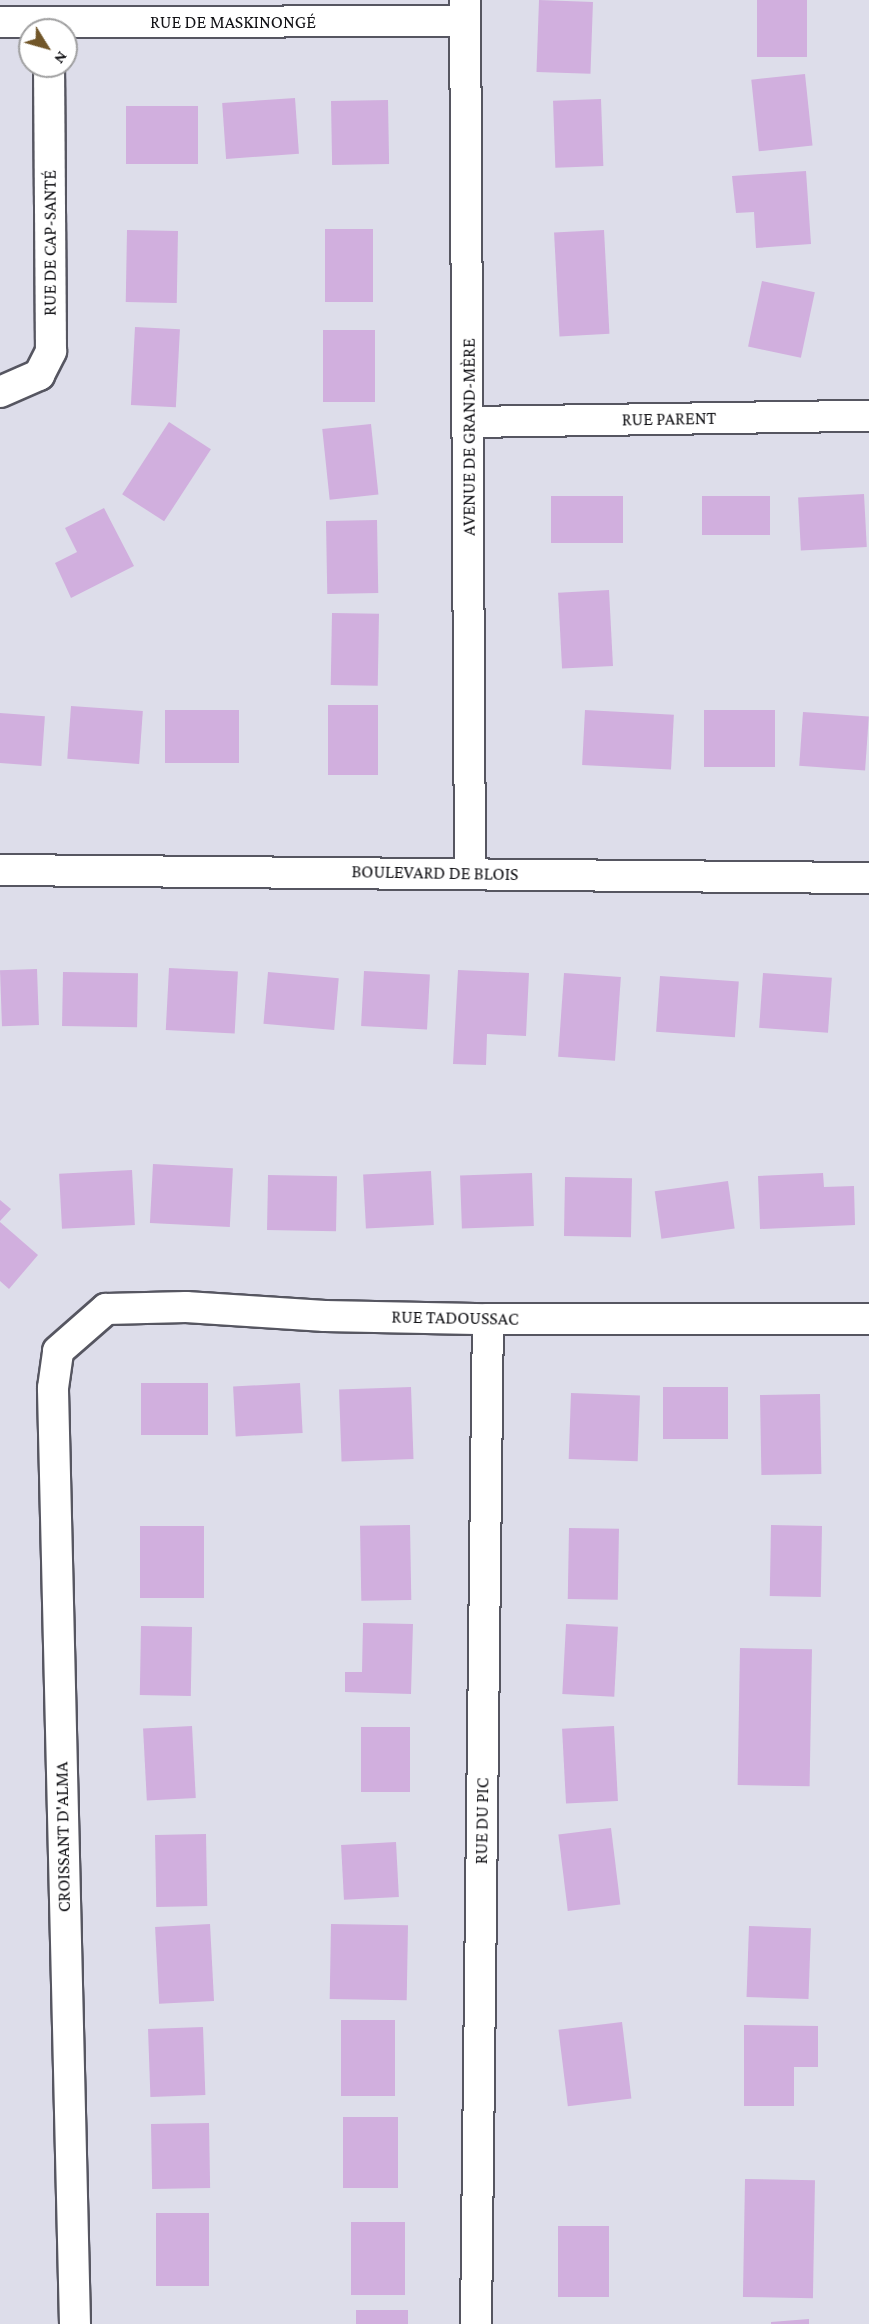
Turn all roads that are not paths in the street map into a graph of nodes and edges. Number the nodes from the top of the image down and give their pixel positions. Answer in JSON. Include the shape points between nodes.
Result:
{"nodes":[{"id":1,"x":465,"y":11,"type":"edge"},
{"id":2,"x":0,"y":21,"type":"edge"},
{"id":3,"x":18,"y":23,"type":"edge"},
{"id":4,"x":78,"y":25,"type":"edge"},
{"id":5,"x":49,"y":78,"type":"edge"},
{"id":6,"x":0,"y":392,"type":"edge"},
{"id":7,"x":869,"y":416,"type":"edge"},
{"id":8,"x":470,"y":422,"type":"junction"},
{"id":9,"x":0,"y":870,"type":"edge"},
{"id":10,"x":470,"y":873,"type":"junction"},
{"id":11,"x":869,"y":878,"type":"edge"},
{"id":12,"x":488,"y":1319,"type":"junction"},
{"id":13,"x":869,"y":1319,"type":"edge"},
{"id":14,"x":57,"y":1351,"type":"joint"},
{"id":15,"x":75,"y":2324,"type":"edge"},
{"id":16,"x":476,"y":2324,"type":"edge"}],
"edges":[{"from":1,"to":4,"type":"street","name":"RUE DE MASKINONGÉ"},
{"from":1,"to":8,"type":"street","name":"AVENUE DE GRAND-MÈRE"},
{"from":2,"to":3,"type":"street","name":"RUE DE MASKINONGÉ"},
{"from":5,"to":6,"type":"street","name":"RUE DE CAP-SANTÉ","via":[[51,351],[39,375]]},
{"from":7,"to":8,"type":"street","name":"RUE PARENT"},
{"from":8,"to":10,"type":"street","name":"AVENUE DE GRAND-MÈRE"},
{"from":9,"to":10,"type":"street","name":"BOULEVARD DE BLOIS"},
{"from":10,"to":11,"type":"street","name":"BOULEVARD DE BLOIS"},
{"from":12,"to":13,"type":"street","name":"RUE TADOUSSAC"},
{"from":12,"to":14,"type":"street","name":"RUE TADOUSSAC","via":[[325,1316],[186,1307],[106,1309]]},
{"from":12,"to":16,"type":"street","name":"RUE DU PIC"},
{"from":14,"to":15,"type":"street","name":"CROISSANT D'ALMA","via":[[53,1388]]}]}
